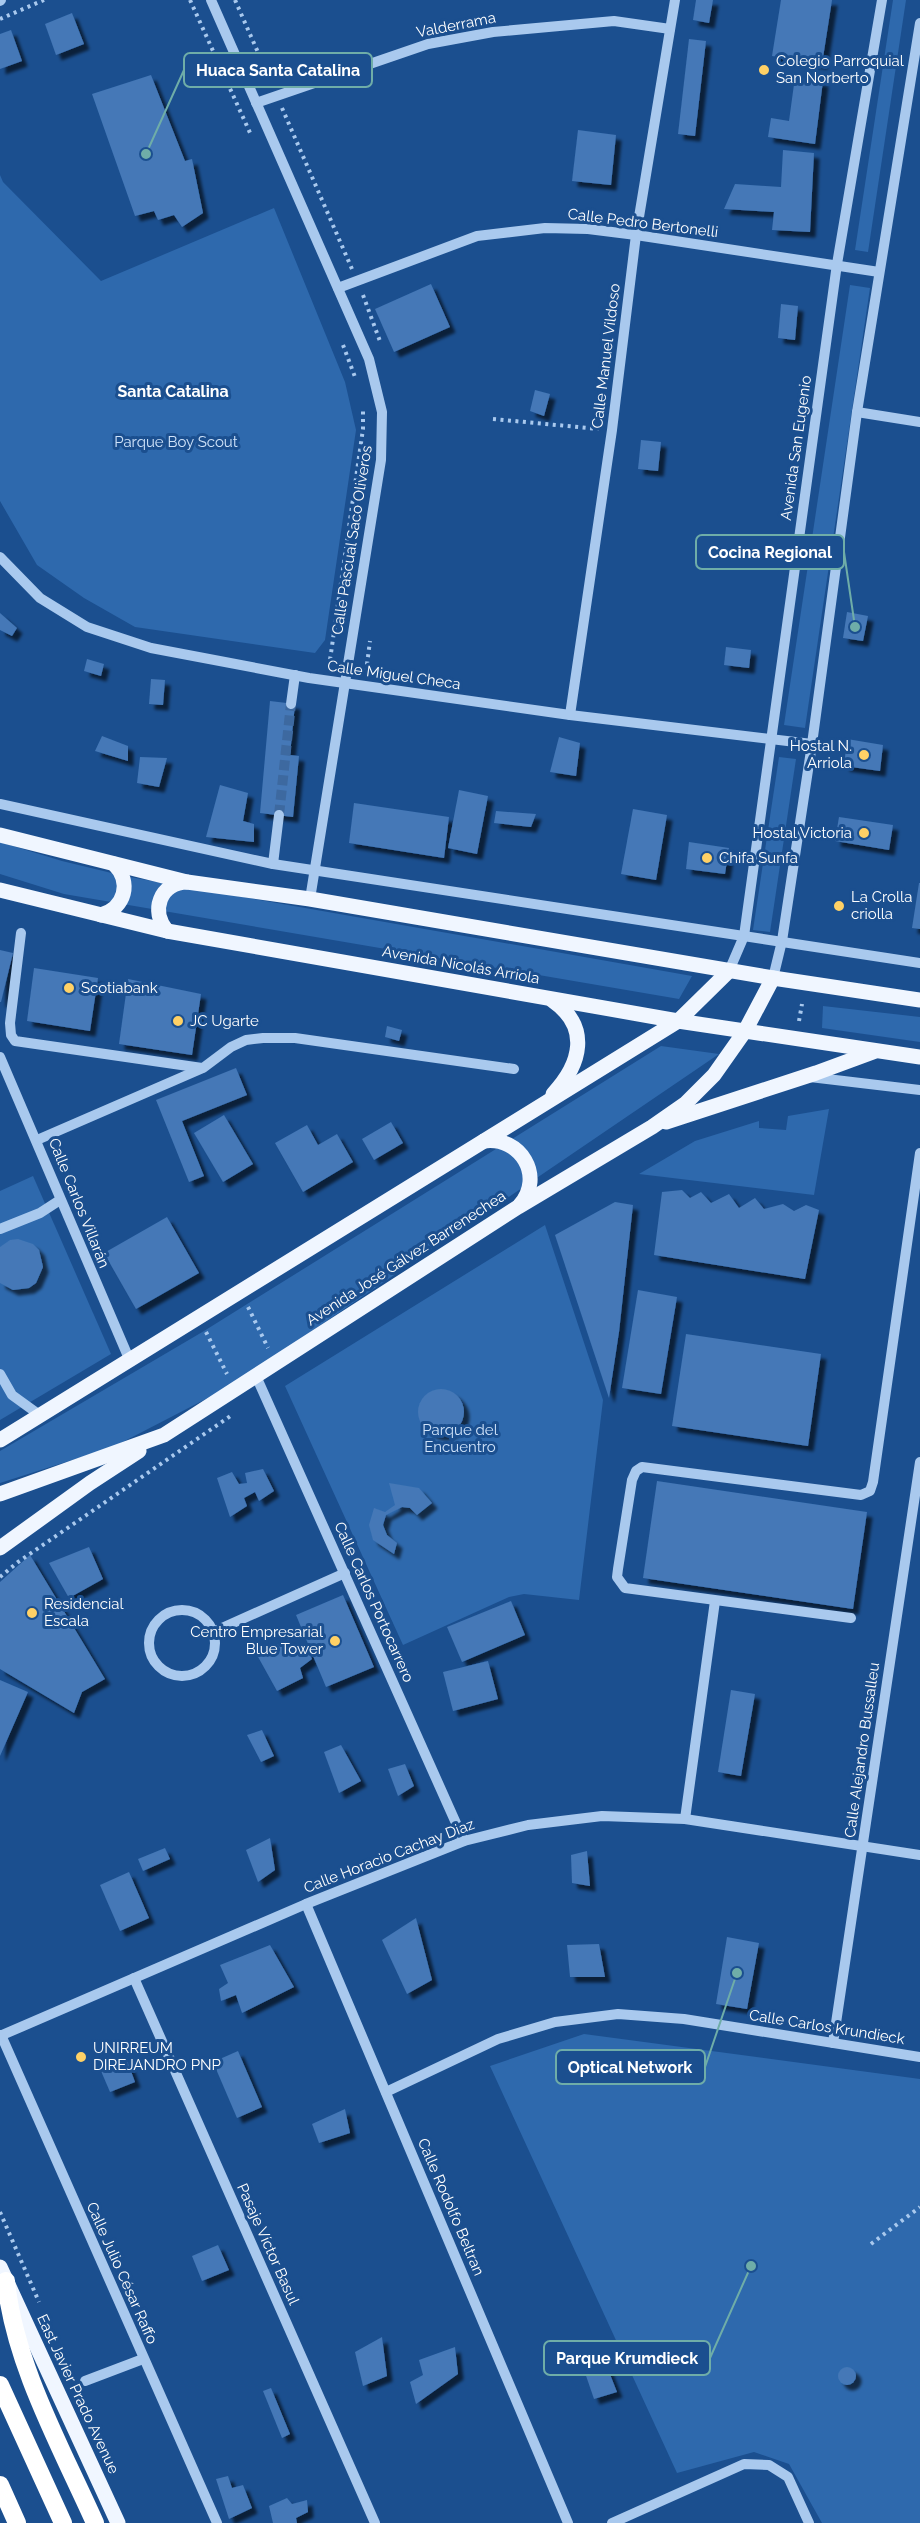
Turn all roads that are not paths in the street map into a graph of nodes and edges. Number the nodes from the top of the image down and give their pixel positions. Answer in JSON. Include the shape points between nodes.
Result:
{"nodes":[{"id":1,"x":211,"y":0,"type":"edge"},
{"id":2,"x":675,"y":0,"type":"edge"},
{"id":3,"x":882,"y":0,"type":"edge"},
{"id":4,"x":920,"y":23,"type":"edge"},
{"id":5,"x":670,"y":29,"type":"junction"},
{"id":6,"x":256,"y":103,"type":"junction"},
{"id":7,"x":636,"y":235,"type":"junction"},
{"id":8,"x":837,"y":264,"type":"junction"},
{"id":9,"x":879,"y":272,"type":"junction"},
{"id":10,"x":338,"y":288,"type":"junction"},
{"id":11,"x":857,"y":412,"type":"junction"},
{"id":12,"x":920,"y":422,"type":"edge"},
{"id":13,"x":0,"y":556,"type":"edge"},
{"id":14,"x":295,"y":675,"type":"junction"},
{"id":15,"x":345,"y":683,"type":"junction"},
{"id":16,"x":291,"y":704,"type":"tunnel mouth"},
{"id":17,"x":570,"y":716,"type":"junction"},
{"id":18,"x":771,"y":740,"type":"junction"},
{"id":19,"x":812,"y":744,"type":"junction"},
{"id":20,"x":0,"y":804,"type":"edge"},
{"id":21,"x":279,"y":815,"type":"tunnel mouth"},
{"id":22,"x":0,"y":835,"type":"edge"},
{"id":23,"x":114,"y":864,"type":"junction"},
{"id":24,"x":273,"y":864,"type":"junction"},
{"id":25,"x":315,"y":870,"type":"junction"},
{"id":26,"x":187,"y":882,"type":"junction"},
{"id":27,"x":0,"y":890,"type":"edge"},
{"id":28,"x":310,"y":899,"type":"junction"},
{"id":29,"x":101,"y":915,"type":"junction"},
{"id":30,"x":167,"y":931,"type":"junction"},
{"id":31,"x":21,"y":933,"type":"dead end"},
{"id":32,"x":744,"y":936,"type":"junction"},
{"id":33,"x":782,"y":940,"type":"junction"},
{"id":34,"x":920,"y":963,"type":"edge"},
{"id":35,"x":729,"y":970,"type":"junction"},
{"id":36,"x":773,"y":978,"type":"junction"},
{"id":37,"x":552,"y":1000,"type":"junction"},
{"id":38,"x":920,"y":1000,"type":"edge"},
{"id":39,"x":678,"y":1021,"type":"junction"},
{"id":40,"x":745,"y":1031,"type":"junction"},
{"id":41,"x":876,"y":1051,"type":"junction"},
{"id":42,"x":0,"y":1057,"type":"edge"},
{"id":43,"x":920,"y":1057,"type":"edge"},
{"id":44,"x":203,"y":1068,"type":"junction"},
{"id":45,"x":514,"y":1069,"type":"dead end"},
{"id":46,"x":806,"y":1076,"type":"junction"},
{"id":47,"x":920,"y":1090,"type":"edge"},
{"id":48,"x":543,"y":1105,"type":"junction"},
{"id":49,"x":652,"y":1127,"type":"junction"},
{"id":50,"x":37,"y":1140,"type":"junction"},
{"id":51,"x":484,"y":1141,"type":"junction"},
{"id":52,"x":920,"y":1153,"type":"edge"},
{"id":53,"x":60,"y":1200,"type":"junction"},
{"id":54,"x":518,"y":1207,"type":"junction"},
{"id":55,"x":0,"y":1229,"type":"edge"},
{"id":56,"x":130,"y":1361,"type":"junction"},
{"id":57,"x":0,"y":1374,"type":"edge"},
{"id":58,"x":256,"y":1376,"type":"junction"},
{"id":59,"x":41,"y":1416,"type":"junction"},
{"id":60,"x":165,"y":1435,"type":"junction"},
{"id":61,"x":0,"y":1440,"type":"edge"},
{"id":62,"x":920,"y":1462,"type":"edge"},
{"id":63,"x":0,"y":1494,"type":"edge"},
{"id":64,"x":0,"y":1548,"type":"edge"},
{"id":65,"x":907,"y":1550,"type":"junction"},
{"id":66,"x":920,"y":1552,"type":"edge"},
{"id":67,"x":345,"y":1574,"type":"junction"},
{"id":68,"x":715,"y":1601,"type":"junction"},
{"id":69,"x":852,"y":1618,"type":"dead end"},
{"id":70,"x":213,"y":1632,"type":"junction"},
{"id":71,"x":685,"y":1819,"type":"junction"},
{"id":72,"x":464,"y":1841,"type":"junction"},
{"id":73,"x":863,"y":1846,"type":"junction"},
{"id":74,"x":920,"y":1855,"type":"edge"},
{"id":75,"x":306,"y":1904,"type":"junction"},
{"id":76,"x":134,"y":1978,"type":"junction"},
{"id":77,"x":0,"y":2035,"type":"edge"},
{"id":78,"x":834,"y":2043,"type":"junction"},
{"id":79,"x":920,"y":2056,"type":"edge"},
{"id":80,"x":386,"y":2092,"type":"junction"},
{"id":81,"x":3,"y":2274,"type":"edge"},
{"id":82,"x":143,"y":2359,"type":"junction"},
{"id":83,"x":85,"y":2381,"type":"dead end"},
{"id":84,"x":0,"y":2385,"type":"edge"},
{"id":85,"x":0,"y":2485,"type":"edge"},
{"id":86,"x":17,"y":2523,"type":"edge"},
{"id":87,"x":63,"y":2523,"type":"edge"},
{"id":88,"x":95,"y":2523,"type":"edge"},
{"id":89,"x":118,"y":2523,"type":"edge"},
{"id":90,"x":217,"y":2523,"type":"edge"},
{"id":91,"x":375,"y":2523,"type":"edge"},
{"id":92,"x":568,"y":2523,"type":"edge"},
{"id":93,"x":612,"y":2523,"type":"edge"},
{"id":94,"x":809,"y":2523,"type":"edge"}],
"edges":[{"from":1,"to":6,"type":"street","name":"Calle Pascual Saco Oliveros"},
{"from":2,"to":5,"type":"street","name":"Calle Manuel Vildoso"},
{"from":3,"to":8,"type":"street","name":"Avenida San Eugenio"},
{"from":4,"to":9,"type":"street"},
{"from":5,"to":6,"type":"street","name":"Valderrama","via":[[614,21],[482,34],[428,44]]},
{"from":5,"to":7,"type":"street","name":"Calle Manuel Vildoso"},
{"from":6,"to":10,"type":"street","name":"Calle Pascual Saco Oliveros"},
{"from":7,"to":8,"type":"street","name":"Calle Pedro Bertonelli"},
{"from":7,"to":10,"type":"street","name":"Calle Pedro Bertonelli","via":[[545,228],[488,234]]},
{"from":7,"to":17,"type":"street","name":"Calle Manuel Vildoso"},
{"from":8,"to":9,"type":"street","name":"Calle Pedro Bertonelli"},
{"from":8,"to":18,"type":"street","name":"Avenida San Eugenio"},
{"from":9,"to":11,"type":"street"},
{"from":10,"to":15,"type":"street","name":"Calle Pascual Saco Oliveros","via":[[374,376],[382,412],[382,436]]},
{"from":11,"to":12,"type":"street"},
{"from":11,"to":19,"type":"street"},
{"from":13,"to":14,"type":"street","name":"Calle Miguel Checa","via":[[40,598],[87,627],[151,648]]},
{"from":14,"to":15,"type":"street","name":"Calle Miguel Checa"},
{"from":14,"to":16,"type":"street"},
{"from":15,"to":17,"type":"street","name":"Calle Miguel Checa"},
{"from":15,"to":25,"type":"street","name":"Calle Pascual Saco Oliveros"},
{"from":17,"to":18,"type":"street","name":"Calle Miguel Checa"},
{"from":18,"to":19,"type":"street","name":"Calle Miguel Checa"},
{"from":18,"to":32,"type":"street","name":"Avenida San Eugenio"},
{"from":19,"to":33,"type":"street"},
{"from":20,"to":24,"type":"street"},
{"from":21,"to":24,"type":"street"},
{"from":22,"to":23,"type":"main road"},
{"from":23,"to":26,"type":"main road"},
{"from":23,"to":29,"type":"main road","via":[[124,881],[124,894],[113,910]]},
{"from":24,"to":25,"type":"street"},
{"from":25,"to":28,"type":"street","name":"Calle Pascual Saco Oliveros"},
{"from":25,"to":32,"type":"street"},
{"from":26,"to":28,"type":"main road"},
{"from":26,"to":30,"type":"main road","via":[[171,886],[160,899],[158,916]]},
{"from":27,"to":29,"type":"main road","name":"Avenida Nicolás Arriola"},
{"from":28,"to":35,"type":"main road"},
{"from":29,"to":30,"type":"main road","name":"Avenida Nicolás Arriola"},
{"from":30,"to":37,"type":"main road","name":"Avenida Nicolás Arriola"},
{"from":31,"to":44,"type":"street","via":[[10,1023],[15,1041]]},
{"from":32,"to":33,"type":"street"},
{"from":32,"to":35,"type":"street","name":"Avenida San Eugenio"},
{"from":33,"to":34,"type":"street"},
{"from":33,"to":36,"type":"street"},
{"from":35,"to":36,"type":"main road"},
{"from":35,"to":39,"type":"main road"},
{"from":36,"to":38,"type":"main road"},
{"from":36,"to":40,"type":"main road","name":"Avenida José Gálvez Barrenechea"},
{"from":37,"to":39,"type":"main road","name":"Avenida Nicolás Arriola"},
{"from":37,"to":48,"type":"main road","via":[[572,1020],[578,1050],[570,1072]]},
{"from":39,"to":40,"type":"main road","name":"Avenida Nicolás Arriola"},
{"from":39,"to":48,"type":"main road"},
{"from":40,"to":41,"type":"main road","name":"Avenida Nicolás Arriola"},
{"from":40,"to":49,"type":"main road","name":"Avenida José Gálvez Barrenechea","via":[[700,1091]]},
{"from":41,"to":43,"type":"main road","name":"Avenida Nicolás Arriola"},
{"from":41,"to":46,"type":"main road"},
{"from":42,"to":50,"type":"street","name":"Calle Carlos Villarán"},
{"from":44,"to":45,"type":"street","via":[[246,1040],[295,1038]]},
{"from":44,"to":50,"type":"street"},
{"from":46,"to":47,"type":"street"},
{"from":46,"to":49,"type":"main road"},
{"from":48,"to":51,"type":"main road"},
{"from":49,"to":54,"type":"main road","name":"Avenida José Gálvez Barrenechea"},
{"from":50,"to":53,"type":"street","name":"Calle Carlos Villarán"},
{"from":51,"to":54,"type":"main road","via":[[504,1142],[526,1160],[530,1189]]},
{"from":51,"to":56,"type":"main road"},
{"from":52,"to":68,"type":"street","via":[[870,1491],[861,1495],[653,1468],[636,1471],[618,1569],[621,1585]]},
{"from":53,"to":55,"type":"street","via":[[40,1214]]},
{"from":53,"to":56,"type":"street","name":"Calle Carlos Villarán"},
{"from":54,"to":58,"type":"main road","name":"Avenida José Gálvez Barrenechea"},
{"from":56,"to":59,"type":"main road"},
{"from":57,"to":59,"type":"street","via":[[12,1395]]},
{"from":58,"to":60,"type":"main road","name":"Avenida José Gálvez Barrenechea"},
{"from":58,"to":67,"type":"street","name":"Calle Carlos Portocarrero"},
{"from":59,"to":61,"type":"main road"},
{"from":60,"to":63,"type":"main road","name":"Avenida José Gálvez Barrenechea"},
{"from":60,"to":64,"type":"main road"},
{"from":62,"to":65,"type":"street","name":"Calle Alejandro Bussalleu"},
{"from":65,"to":66,"type":"street"},
{"from":65,"to":73,"type":"street","name":"Calle Alejandro Bussalleu"},
{"from":67,"to":70,"type":"street"},
{"from":67,"to":72,"type":"street","name":"Calle Carlos Portocarrero"},
{"from":68,"to":69,"type":"street"},
{"from":68,"to":71,"type":"street"},
{"from":70,"to":70,"type":"street","via":[[194,1611],[172,1611],[155,1623],[150,1633],[151,1655],[165,1672],[187,1676],[197,1673],[213,1657]]},
{"from":71,"to":72,"type":"street","name":"Calle Horacio Cachay Diaz","via":[[622,1816],[560,1820]]},
{"from":71,"to":73,"type":"street","name":"Calle Horacio Cachay Diaz"},
{"from":72,"to":75,"type":"street","name":"Calle Horacio Cachay Diaz"},
{"from":73,"to":74,"type":"street","name":"Calle Horacio Cachay Diaz"},
{"from":73,"to":78,"type":"street","name":"Calle Alejandro Bussalleu"},
{"from":75,"to":76,"type":"street","name":"Calle Horacio Cachay Diaz"},
{"from":75,"to":80,"type":"street","name":"Calle Rodolfo Beltran"},
{"from":76,"to":77,"type":"street","name":"Calle Horacio Cachay Diaz"},
{"from":76,"to":91,"type":"street","name":"Pasaje Víctor Basul"},
{"from":77,"to":82,"type":"street","name":"Calle Julio César Raffo"},
{"from":78,"to":79,"type":"street","name":"Calle Carlos Krundieck"},
{"from":78,"to":80,"type":"street","name":"Calle Carlos Krundieck","via":[[684,2019],[618,2014],[555,2022],[498,2040]]},
{"from":80,"to":92,"type":"street","name":"Calle Rodolfo Beltran"},
{"from":81,"to":88,"type":"highway","via":[[26,2366]]},
{"from":81,"to":89,"type":"main road","name":"East Javier Prado Avenue"},
{"from":82,"to":83,"type":"street"},
{"from":82,"to":90,"type":"street","name":"Calle Julio César Raffo"},
{"from":84,"to":87,"type":"highway"},
{"from":85,"to":86,"type":"highway"},
{"from":93,"to":94,"type":"street","via":[[744,2464],[769,2465],[788,2477]]}]}
